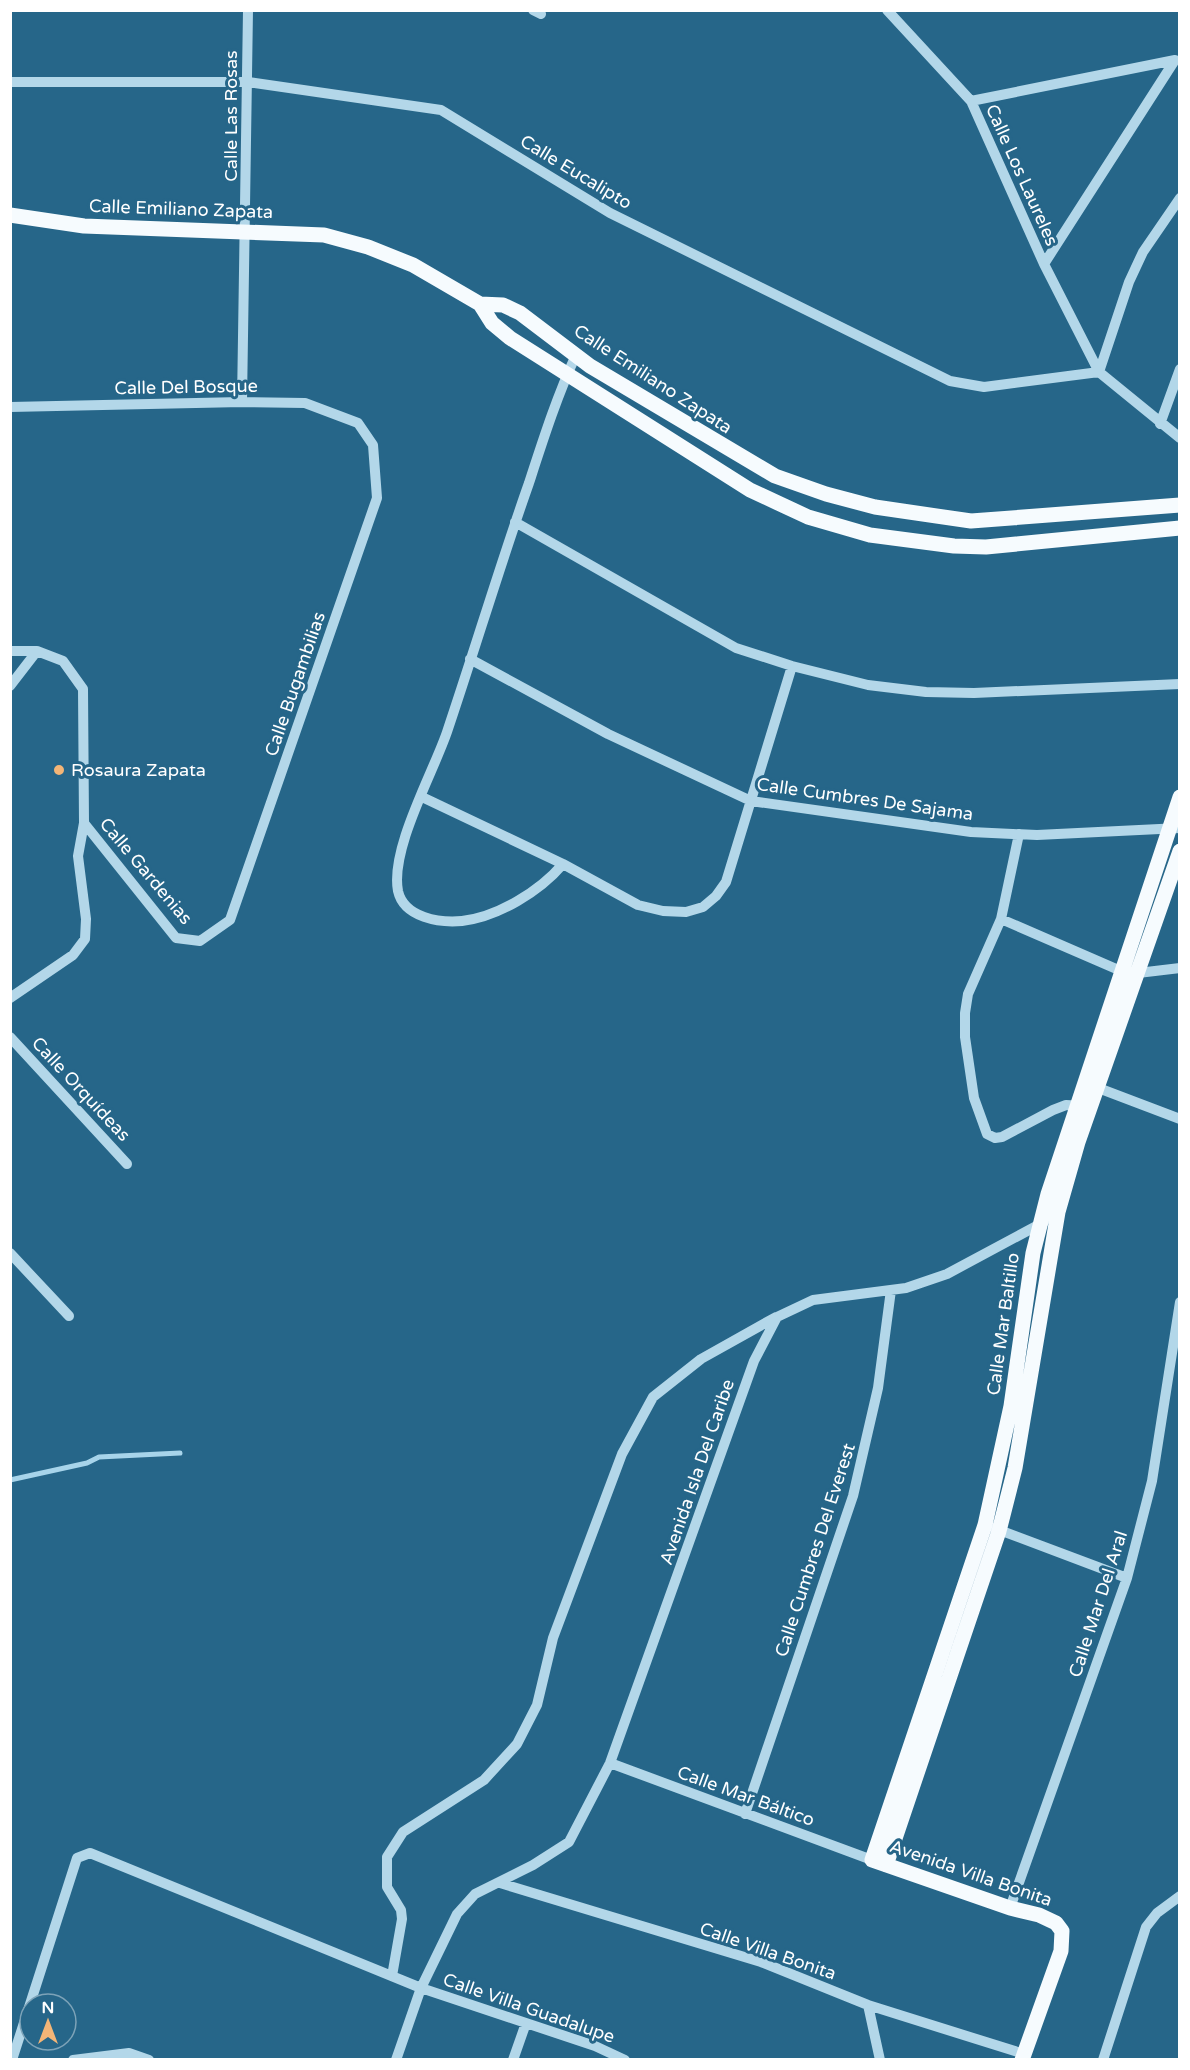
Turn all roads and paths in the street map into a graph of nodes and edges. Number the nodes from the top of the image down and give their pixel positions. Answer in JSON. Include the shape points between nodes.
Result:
{"nodes":[{"id":1,"x":248,"y":10,"type":"edge"},
{"id":2,"x":886,"y":10,"type":"edge"},
{"id":3,"x":1178,"y":60,"type":"edge"},
{"id":4,"x":10,"y":82,"type":"edge"},
{"id":5,"x":248,"y":82,"type":"junction"},
{"id":6,"x":971,"y":101,"type":"junction"},
{"id":7,"x":1179,"y":198,"type":"edge"},
{"id":8,"x":10,"y":215,"type":"edge"},
{"id":9,"x":246,"y":231,"type":"junction"},
{"id":10,"x":1044,"y":264,"type":"junction"},
{"id":11,"x":480,"y":304,"type":"junction"},
{"id":12,"x":576,"y":355,"type":"junction"},
{"id":13,"x":1179,"y":369,"type":"edge"},
{"id":14,"x":1099,"y":372,"type":"junction"},
{"id":15,"x":567,"y":374,"type":"junction"},
{"id":16,"x":242,"y":402,"type":"junction"},
{"id":17,"x":10,"y":407,"type":"edge"},
{"id":18,"x":358,"y":423,"type":"joint"},
{"id":19,"x":1160,"y":424,"type":"junction"},
{"id":20,"x":1179,"y":438,"type":"edge"},
{"id":21,"x":1179,"y":505,"type":"edge"},
{"id":22,"x":515,"y":522,"type":"junction"},
{"id":23,"x":1179,"y":528,"type":"edge"},
{"id":24,"x":10,"y":651,"type":"edge"},
{"id":25,"x":37,"y":651,"type":"junction"},
{"id":26,"x":470,"y":659,"type":"junction"},
{"id":27,"x":792,"y":666,"type":"junction"},
{"id":28,"x":1179,"y":684,"type":"edge"},
{"id":29,"x":10,"y":686,"type":"edge"},
{"id":30,"x":422,"y":797,"type":"junction"},
{"id":31,"x":1179,"y":797,"type":"edge"},
{"id":32,"x":751,"y":801,"type":"junction"},
{"id":33,"x":84,"y":823,"type":"junction"},
{"id":34,"x":1174,"y":829,"type":"edge"},
{"id":35,"x":1019,"y":834,"type":"junction"},
{"id":36,"x":1179,"y":851,"type":"edge"},
{"id":37,"x":562,"y":864,"type":"junction"},
{"id":38,"x":1001,"y":919,"type":"junction"},
{"id":39,"x":200,"y":941,"type":"joint"},
{"id":40,"x":1179,"y":968,"type":"edge"},
{"id":41,"x":1121,"y":971,"type":"junction"},
{"id":42,"x":1138,"y":973,"type":"junction"},
{"id":43,"x":10,"y":998,"type":"edge"},
{"id":44,"x":10,"y":1037,"type":"edge"},
{"id":45,"x":1091,"y":1085,"type":"junction"},
{"id":46,"x":1084,"y":1106,"type":"junction"},
{"id":47,"x":1179,"y":1119,"type":"edge"},
{"id":48,"x":127,"y":1164,"type":"dead end"},
{"id":49,"x":1040,"y":1221,"type":"junction"},
{"id":50,"x":1056,"y":1222,"type":"junction"},
{"id":51,"x":10,"y":1253,"type":"edge"},
{"id":52,"x":891,"y":1290,"type":"junction"},
{"id":53,"x":1179,"y":1302,"type":"edge"},
{"id":54,"x":69,"y":1316,"type":"dead end"},
{"id":55,"x":777,"y":1317,"type":"junction"},
{"id":56,"x":992,"y":1528,"type":"junction"},
{"id":57,"x":1127,"y":1578,"type":"junction"},
{"id":58,"x":610,"y":1763,"type":"junction"},
{"id":59,"x":745,"y":1814,"type":"junction"},
{"id":60,"x":879,"y":1862,"type":"junction"},
{"id":61,"x":500,"y":1883,"type":"junction"},
{"id":62,"x":1179,"y":1896,"type":"edge"},
{"id":63,"x":1010,"y":1908,"type":"junction"},
{"id":64,"x":392,"y":1976,"type":"junction"},
{"id":65,"x":421,"y":1988,"type":"junction"},
{"id":66,"x":868,"y":2005,"type":"junction"},
{"id":67,"x":526,"y":2023,"type":"junction"},
{"id":68,"x":1023,"y":2057,"type":"edge"},
{"id":69,"x":12,"y":2060,"type":"edge"},
{"id":70,"x":73,"y":2060,"type":"edge"},
{"id":71,"x":149,"y":2060,"type":"edge"},
{"id":72,"x":396,"y":2060,"type":"edge"},
{"id":73,"x":513,"y":2060,"type":"edge"},
{"id":74,"x":625,"y":2060,"type":"edge"},
{"id":75,"x":880,"y":2060,"type":"edge"},
{"id":76,"x":1103,"y":2060,"type":"edge"}],
"edges":[{"from":1,"to":5,"type":"street","name":"Calle Las Rosas"},
{"from":2,"to":6,"type":"street","name":"Calle Los Laureles"},
{"from":3,"to":6,"type":"street"},
{"from":3,"to":10,"type":"street"},
{"from":4,"to":5,"type":"street","name":"Calle Eucalipto"},
{"from":5,"to":9,"type":"street","name":"Calle Las Rosas"},
{"from":5,"to":14,"type":"street","name":"Calle Eucalipto","via":[[441,110],[610,213],[950,381],[984,387]]},
{"from":6,"to":10,"type":"street","name":"Calle Los Laureles"},
{"from":7,"to":14,"type":"street","via":[[1143,252],[1129,282]]},
{"from":8,"to":9,"type":"main road","name":"Calle Emiliano Zapata","via":[[84,226]]},
{"from":9,"to":11,"type":"main road","name":"Calle Emiliano Zapata","via":[[324,235],[368,247],[413,265]]},
{"from":9,"to":16,"type":"street","name":"Calle Las Rosas"},
{"from":10,"to":14,"type":"street","name":"Calle Los Laureles"},
{"from":11,"to":12,"type":"main road","name":"Calle Emiliano Zapata","via":[[503,305],[520,313]]},
{"from":11,"to":15,"type":"main road","via":[[492,323]]},
{"from":12,"to":15,"type":"street"},
{"from":12,"to":21,"type":"main road","name":"Calle Emiliano Zapata","via":[[775,476],[875,507],[971,521]]},
{"from":13,"to":19,"type":"street"},
{"from":14,"to":19,"type":"street"},
{"from":15,"to":22,"type":"street"},
{"from":15,"to":23,"type":"main road","via":[[750,490],[808,517],[870,535],[986,547]]},
{"from":16,"to":17,"type":"street","name":"Calle Del Bosque"},
{"from":16,"to":18,"type":"street","name":"Calle Del Bosque","via":[[305,403]]},
{"from":18,"to":39,"type":"street","name":"Calle Bugambilias","via":[[373,445],[377,498],[230,920]]},
{"from":19,"to":20,"type":"street"},
{"from":22,"to":26,"type":"street"},
{"from":22,"to":27,"type":"street","via":[[736,648]]},
{"from":24,"to":25,"type":"street"},
{"from":25,"to":29,"type":"street"},
{"from":25,"to":33,"type":"street","name":"Calle Gardenias","via":[[63,661],[83,689]]},
{"from":26,"to":30,"type":"street"},
{"from":26,"to":32,"type":"street","name":"Calle Cumbres De Sajama","via":[[608,734]]},
{"from":27,"to":28,"type":"street","via":[[868,685],[926,692]]},
{"from":27,"to":32,"type":"street"},
{"from":30,"to":37,"type":"street"},
{"from":30,"to":37,"type":"street","via":[[402,848],[397,878],[399,894],[423,916],[444,922],[470,920],[549,881]]},
{"from":31,"to":34,"type":"main road","name":"Calle Mar Baltillo"},
{"from":32,"to":35,"type":"street","name":"Calle Cumbres De Sajama","via":[[895,822]]},
{"from":32,"to":37,"type":"street","via":[[726,882],[703,907],[686,912],[638,905]]},
{"from":33,"to":39,"type":"street","name":"Calle Gardenias","via":[[176,938]]},
{"from":33,"to":43,"type":"street","via":[[78,856],[85,939],[73,955]]},
{"from":34,"to":35,"type":"street","name":"Calle Cumbres De Sajama"},
{"from":34,"to":41,"type":"main road","name":"Calle Mar Baltillo"},
{"from":35,"to":38,"type":"street"},
{"from":36,"to":42,"type":"main road","name":"Calle Mar Baltillo"},
{"from":38,"to":41,"type":"street"},
{"from":38,"to":46,"type":"street","via":[[968,994],[965,1013],[974,1098],[987,1134],[1002,1137],[1053,1110]]},
{"from":40,"to":42,"type":"street"},
{"from":41,"to":42,"type":"street"},
{"from":41,"to":45,"type":"main road","name":"Calle Mar Baltillo"},
{"from":42,"to":45,"type":"main road","name":"Calle Mar Baltillo"},
{"from":44,"to":48,"type":"street","name":"Calle Orquídeas"},
{"from":45,"to":46,"type":"main road","name":"Calle Mar Baltillo"},
{"from":45,"to":47,"type":"street"},
{"from":46,"to":49,"type":"main road","name":"Calle Mar Baltillo"},
{"from":46,"to":50,"type":"main road","name":"Calle Mar Baltillo"},
{"from":49,"to":50,"type":"street"},
{"from":49,"to":52,"type":"street","via":[[947,1274]]},
{"from":49,"to":56,"type":"main road","name":"Calle Mar Baltillo"},
{"from":50,"to":56,"type":"main road","name":"Calle Mar Baltillo","via":[[1015,1468]]},
{"from":51,"to":54,"type":"street"},
{"from":52,"to":55,"type":"street","via":[[813,1300]]},
{"from":52,"to":59,"type":"street","name":"Calle Cumbres Del Everest","via":[[878,1389],[853,1496]]},
{"from":53,"to":57,"type":"street","name":"Calle Mar Del Aral","via":[[1152,1481]]},
{"from":55,"to":58,"type":"street","name":"Avenida Isla Del Caribe","via":[[754,1361]]},
{"from":55,"to":64,"type":"street","via":[[701,1359],[653,1397],[622,1454],[553,1638],[537,1705],[517,1744],[484,1780],[403,1832],[387,1857],[387,1887],[402,1919]]},
{"from":56,"to":57,"type":"street"},
{"from":56,"to":60,"type":"main road","name":"Calle Mar Baltillo"},
{"from":57,"to":63,"type":"street","name":"Calle Mar Del Aral"},
{"from":58,"to":59,"type":"street","name":"Calle Mar Báltico"},
{"from":58,"to":61,"type":"street","name":"Avenida Isla Del Caribe","via":[[569,1842]]},
{"from":59,"to":60,"type":"street","name":"Calle Mar Báltico"},
{"from":60,"to":63,"type":"main road","name":"Avenida Villa Bonita"},
{"from":61,"to":65,"type":"street","name":"Avenida Isla Del Caribe","via":[[476,1894],[457,1914]]},
{"from":61,"to":66,"type":"street","name":"Calle Villa Bonita","via":[[761,1962]]},
{"from":62,"to":76,"type":"street","via":[[1146,1927]]},
{"from":63,"to":68,"type":"main road","name":"Avenida Villa Bonita","via":[[1056,1923],[1063,1940]]},
{"from":64,"to":65,"type":"street","name":"Calle Villa Guadalupe"},
{"from":64,"to":69,"type":"street","name":"Calle Villa Guadalupe","via":[[90,1853],[83,1854],[77,1858]]},
{"from":65,"to":67,"type":"street","name":"Calle Villa Guadalupe"},
{"from":65,"to":72,"type":"street","name":"Avenida Isla Del Caribe"},
{"from":66,"to":68,"type":"street","name":"Calle Villa Bonita"},
{"from":66,"to":75,"type":"street"},
{"from":67,"to":73,"type":"street"},
{"from":67,"to":74,"type":"street","name":"Calle Villa Guadalupe"},
{"from":70,"to":71,"type":"street","via":[[129,2053]]}]}
